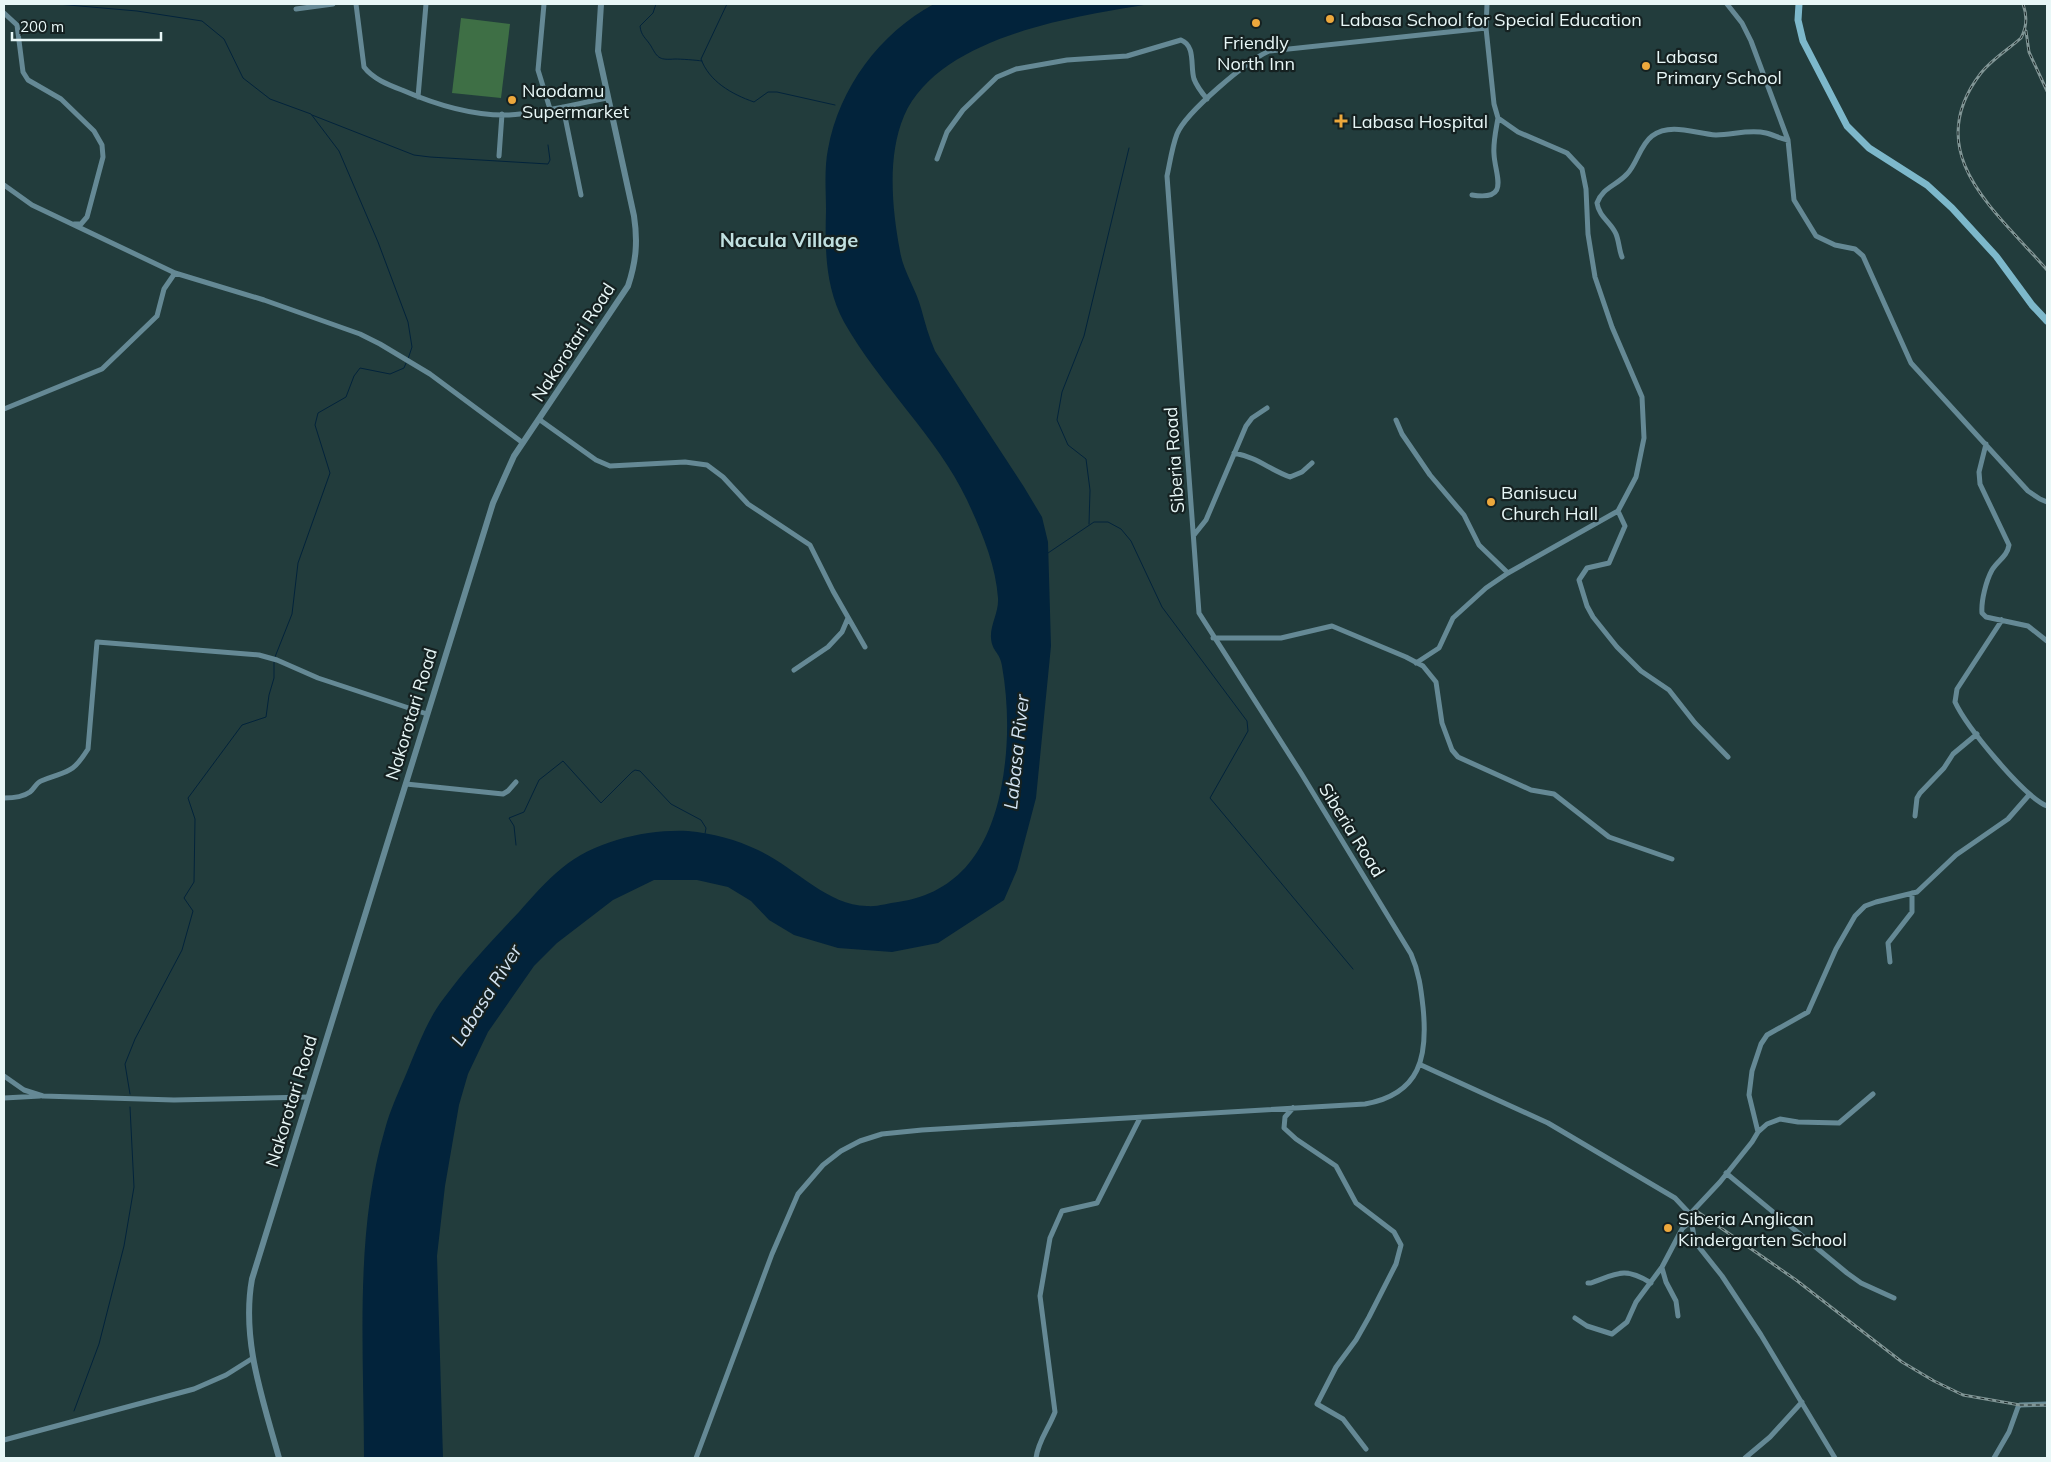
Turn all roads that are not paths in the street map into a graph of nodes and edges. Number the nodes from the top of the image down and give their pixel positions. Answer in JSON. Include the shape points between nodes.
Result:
{"nodes":[{"id":1,"x":333,"y":4,"type":"edge"},
{"id":2,"x":356,"y":4,"type":"edge"},
{"id":3,"x":426,"y":4,"type":"edge"},
{"id":4,"x":544,"y":4,"type":"edge"},
{"id":5,"x":601,"y":4,"type":"edge"},
{"id":6,"x":1487,"y":4,"type":"edge"},
{"id":7,"x":1727,"y":4,"type":"edge"},
{"id":8,"x":1799,"y":4,"type":"edge"},
{"id":9,"x":296,"y":8,"type":"dead end"},
{"id":10,"x":4,"y":13,"type":"edge"},
{"id":11,"x":1486,"y":28,"type":"junction"},
{"id":12,"x":418,"y":97,"type":"junction"},
{"id":13,"x":607,"y":98,"type":"junction"},
{"id":14,"x":1207,"y":99,"type":"junction"},
{"id":15,"x":563,"y":107,"type":"junction"},
{"id":16,"x":550,"y":110,"type":"junction"},
{"id":17,"x":502,"y":114,"type":"junction"},
{"id":18,"x":1498,"y":118,"type":"junction"},
{"id":19,"x":1788,"y":140,"type":"junction"},
{"id":20,"x":499,"y":156,"type":"dead end"},
{"id":21,"x":937,"y":159,"type":"dead end"},
{"id":22,"x":4,"y":185,"type":"edge"},
{"id":23,"x":1472,"y":194,"type":"dead end"},
{"id":24,"x":581,"y":195,"type":"dead end"},
{"id":25,"x":71,"y":224,"type":"junction"},
{"id":26,"x":1622,"y":257,"type":"dead end"},
{"id":27,"x":175,"y":273,"type":"junction"},
{"id":28,"x":2047,"y":321,"type":"edge"},
{"id":29,"x":1267,"y":408,"type":"dead end"},
{"id":30,"x":4,"y":409,"type":"edge"},
{"id":31,"x":540,"y":420,"type":"junction"},
{"id":32,"x":1396,"y":420,"type":"dead end"},
{"id":33,"x":523,"y":443,"type":"junction"},
{"id":34,"x":1986,"y":444,"type":"junction"},
{"id":35,"x":1234,"y":453,"type":"junction"},
{"id":36,"x":1312,"y":463,"type":"dead end"},
{"id":37,"x":2047,"y":502,"type":"edge"},
{"id":38,"x":1618,"y":512,"type":"junction"},
{"id":39,"x":1194,"y":535,"type":"junction"},
{"id":40,"x":1508,"y":573,"type":"junction"},
{"id":41,"x":848,"y":618,"type":"junction"},
{"id":42,"x":2002,"y":620,"type":"junction"},
{"id":43,"x":1213,"y":638,"type":"junction"},
{"id":44,"x":2047,"y":641,"type":"edge"},
{"id":45,"x":865,"y":647,"type":"dead end"},
{"id":46,"x":1416,"y":663,"type":"junction"},
{"id":47,"x":794,"y":670,"type":"dead end"},
{"id":48,"x":427,"y":714,"type":"junction"},
{"id":49,"x":1978,"y":734,"type":"junction"},
{"id":50,"x":1728,"y":756,"type":"dead end"},
{"id":51,"x":516,"y":782,"type":"dead end"},
{"id":52,"x":406,"y":784,"type":"junction"},
{"id":53,"x":2029,"y":795,"type":"junction"},
{"id":54,"x":4,"y":798,"type":"edge"},
{"id":55,"x":2047,"y":806,"type":"edge"},
{"id":56,"x":1915,"y":816,"type":"dead end"},
{"id":57,"x":1672,"y":859,"type":"dead end"},
{"id":58,"x":1912,"y":893,"type":"junction"},
{"id":59,"x":1890,"y":962,"type":"dead end"},
{"id":60,"x":1421,"y":1065,"type":"junction"},
{"id":61,"x":4,"y":1076,"type":"edge"},
{"id":62,"x":24,"y":1090,"type":"junction"},
{"id":63,"x":1873,"y":1094,"type":"dead end"},
{"id":64,"x":43,"y":1096,"type":"junction"},
{"id":65,"x":20,"y":1097,"type":"junction"},
{"id":66,"x":308,"y":1097,"type":"junction"},
{"id":67,"x":4,"y":1098,"type":"edge"},
{"id":68,"x":1294,"y":1108,"type":"junction"},
{"id":69,"x":1140,"y":1118,"type":"junction"},
{"id":70,"x":1758,"y":1132,"type":"junction"},
{"id":71,"x":1726,"y":1173,"type":"junction"},
{"id":72,"x":1690,"y":1214,"type":"junction"},
{"id":73,"x":1691,"y":1221,"type":"junction"},
{"id":74,"x":1662,"y":1267,"type":"junction"},
{"id":75,"x":1588,"y":1283,"type":"dead end"},
{"id":76,"x":1651,"y":1283,"type":"junction"},
{"id":77,"x":1894,"y":1298,"type":"dead end"},
{"id":78,"x":1678,"y":1316,"type":"dead end"},
{"id":79,"x":1574,"y":1318,"type":"dead end"},
{"id":80,"x":253,"y":1358,"type":"junction"},
{"id":81,"x":1802,"y":1402,"type":"junction"},
{"id":82,"x":2047,"y":1404,"type":"edge"},
{"id":83,"x":4,"y":1440,"type":"edge"},
{"id":84,"x":1366,"y":1449,"type":"dead end"},
{"id":85,"x":279,"y":1458,"type":"edge"},
{"id":86,"x":696,"y":1458,"type":"edge"},
{"id":87,"x":1036,"y":1458,"type":"edge"},
{"id":88,"x":1745,"y":1458,"type":"edge"},
{"id":89,"x":1835,"y":1458,"type":"edge"},
{"id":90,"x":1994,"y":1458,"type":"edge"}],
"edges":[{"from":1,"to":9,"type":"street"},
{"from":2,"to":12,"type":"street","via":[[364,67],[383,82]]},
{"from":3,"to":12,"type":"street"},
{"from":4,"to":16,"type":"street","via":[[538,70]]},
{"from":5,"to":13,"type":"street","name":"Nakorotari Road","via":[[598,50]]},
{"from":6,"to":11,"type":"street"},
{"from":7,"to":19,"type":"street","via":[[1751,41]]},
{"from":8,"to":28,"type":"main road","via":[[1798,20],[1803,41],[1847,126],[1869,148],[1927,185],[1952,208],[1996,256]]},
{"from":10,"to":25,"type":"street","via":[[17,25],[22,72],[28,80],[60,99],[94,132],[102,145],[103,157],[87,217],[81,224]]},
{"from":11,"to":14,"type":"street","name":"Siberia Road","via":[[1269,51],[1254,58]]},
{"from":11,"to":18,"type":"street"},
{"from":12,"to":17,"type":"street","via":[[437,104]]},
{"from":13,"to":15,"type":"street"},
{"from":13,"to":31,"type":"street","name":"Nakorotari Road","via":[[634,216],[636,257],[628,286]]},
{"from":14,"to":21,"type":"street","via":[[1193,76],[1191,49],[1181,40],[1127,56],[1067,60],[1016,69],[997,77],[963,110],[947,132]]},
{"from":14,"to":39,"type":"street","name":"Siberia Road","via":[[1177,132],[1167,176]]},
{"from":15,"to":16,"type":"street"},
{"from":15,"to":24,"type":"street"},
{"from":16,"to":17,"type":"street"},
{"from":17,"to":20,"type":"street"},
{"from":18,"to":23,"type":"street","via":[[1494,155],[1499,181],[1497,190],[1484,196]]},
{"from":18,"to":38,"type":"street","via":[[1518,132],[1567,152],[1582,169],[1595,277],[1642,397],[1645,415],[1636,477]]},
{"from":19,"to":26,"type":"street","via":[[1766,133],[1715,135],[1675,129],[1651,137],[1632,168],[1622,180],[1601,193],[1597,203],[1602,217],[1610,223],[1617,236]]},
{"from":19,"to":34,"type":"street","via":[[1792,193],[1810,228],[1823,241],[1854,249],[1862,256],[1911,363]]},
{"from":22,"to":25,"type":"street","via":[[32,205]]},
{"from":25,"to":27,"type":"street"},
{"from":27,"to":30,"type":"street","via":[[164,289],[157,316],[102,369]]},
{"from":27,"to":33,"type":"street","via":[[360,334],[405,357]]},
{"from":29,"to":35,"type":"street","via":[[1252,418]]},
{"from":31,"to":33,"type":"street","name":"Nakorotari Road"},
{"from":31,"to":41,"type":"street","via":[[596,460],[610,466],[685,462],[707,465],[748,504],[810,545]]},
{"from":32,"to":40,"type":"street","via":[[1430,475],[1464,515],[1479,545]]},
{"from":33,"to":48,"type":"street","name":"Nakorotari Road","via":[[492,503]]},
{"from":34,"to":37,"type":"street","via":[[2028,491]]},
{"from":34,"to":42,"type":"street","via":[[1979,472],[1980,484],[2009,545],[2008,552],[1992,571],[1982,609],[1986,617]]},
{"from":35,"to":36,"type":"street","via":[[1261,460],[1290,477]]},
{"from":35,"to":39,"type":"street","via":[[1206,520]]},
{"from":38,"to":40,"type":"street"},
{"from":38,"to":50,"type":"street","via":[[1625,526],[1609,563],[1587,568],[1579,580],[1587,606],[1617,646],[1642,672],[1668,690]]},
{"from":39,"to":43,"type":"street","name":"Siberia Road","via":[[1199,613]]},
{"from":40,"to":46,"type":"street","via":[[1463,608],[1454,618],[1439,648]]},
{"from":41,"to":45,"type":"street"},
{"from":41,"to":47,"type":"street","via":[[842,632],[828,647]]},
{"from":42,"to":44,"type":"street","via":[[2028,626]]},
{"from":42,"to":49,"type":"street","via":[[1954,698]]},
{"from":43,"to":46,"type":"street","via":[[1281,638],[1332,626]]},
{"from":43,"to":60,"type":"street","name":"Siberia Road","via":[[1301,773],[1411,954],[1419,977],[1425,1027]]},
{"from":46,"to":57,"type":"street","via":[[1432,674],[1436,682],[1442,723],[1458,757],[1531,790],[1554,794],[1609,837]]},
{"from":48,"to":52,"type":"street","name":"Nakorotari Road"},
{"from":48,"to":54,"type":"street","via":[[259,655],[97,642],[88,749],[79,763],[61,776],[39,782],[30,792],[17,798]]},
{"from":49,"to":53,"type":"street","via":[[1993,756]]},
{"from":49,"to":56,"type":"street","via":[[1953,754],[1920,793]]},
{"from":51,"to":52,"type":"street","via":[[503,794]]},
{"from":52,"to":66,"type":"street","name":"Nakorotari Road"},
{"from":53,"to":55,"type":"street"},
{"from":53,"to":58,"type":"street","via":[[2008,818],[1956,855],[1925,886]]},
{"from":58,"to":59,"type":"street","via":[[1912,912],[1888,943]]},
{"from":58,"to":70,"type":"street","via":[[1865,906],[1855,916],[1836,949],[1808,1012],[1767,1035],[1760,1044],[1749,1095]]},
{"from":60,"to":68,"type":"street","via":[[1404,1086],[1375,1102]]},
{"from":60,"to":72,"type":"street","via":[[1548,1123],[1675,1198]]},
{"from":61,"to":62,"type":"street"},
{"from":62,"to":64,"type":"street"},
{"from":62,"to":65,"type":"street"},
{"from":63,"to":70,"type":"street","via":[[1839,1123],[1780,1119]]},
{"from":64,"to":65,"type":"street"},
{"from":64,"to":66,"type":"street","via":[[174,1100]]},
{"from":65,"to":67,"type":"street"},
{"from":66,"to":80,"type":"street","name":"Nakorotari Road","via":[[252,1279],[248,1322]]},
{"from":68,"to":69,"type":"street"},
{"from":68,"to":84,"type":"street","via":[[1285,1117],[1284,1128],[1336,1166],[1356,1203],[1394,1232],[1401,1245],[1396,1264],[1369,1318],[1336,1367],[1317,1404],[1343,1420]]},
{"from":69,"to":86,"type":"street","via":[[1021,1122],[882,1134],[841,1151],[823,1165],[798,1194],[772,1254]]},
{"from":69,"to":87,"type":"street","via":[[1098,1203],[1062,1211],[1052,1233],[1040,1296],[1055,1412],[1040,1441]]},
{"from":70,"to":71,"type":"street"},
{"from":71,"to":72,"type":"street"},
{"from":71,"to":77,"type":"street","via":[[1847,1273]]},
{"from":72,"to":73,"type":"street"},
{"from":73,"to":74,"type":"street","via":[[1682,1229]]},
{"from":73,"to":81,"type":"street","via":[[1695,1242],[1722,1276]]},
{"from":74,"to":76,"type":"street"},
{"from":74,"to":78,"type":"street","via":[[1676,1301]]},
{"from":75,"to":76,"type":"street","via":[[1625,1272]]},
{"from":76,"to":79,"type":"street","via":[[1636,1302],[1627,1322],[1616,1332],[1605,1332]]},
{"from":80,"to":83,"type":"street","via":[[194,1389]]},
{"from":80,"to":85,"type":"street","name":"Nakorotari Road"},
{"from":81,"to":88,"type":"street","via":[[1770,1437]]},
{"from":81,"to":89,"type":"street"},
{"from":82,"to":90,"type":"street","via":[[2020,1405]]}]}
